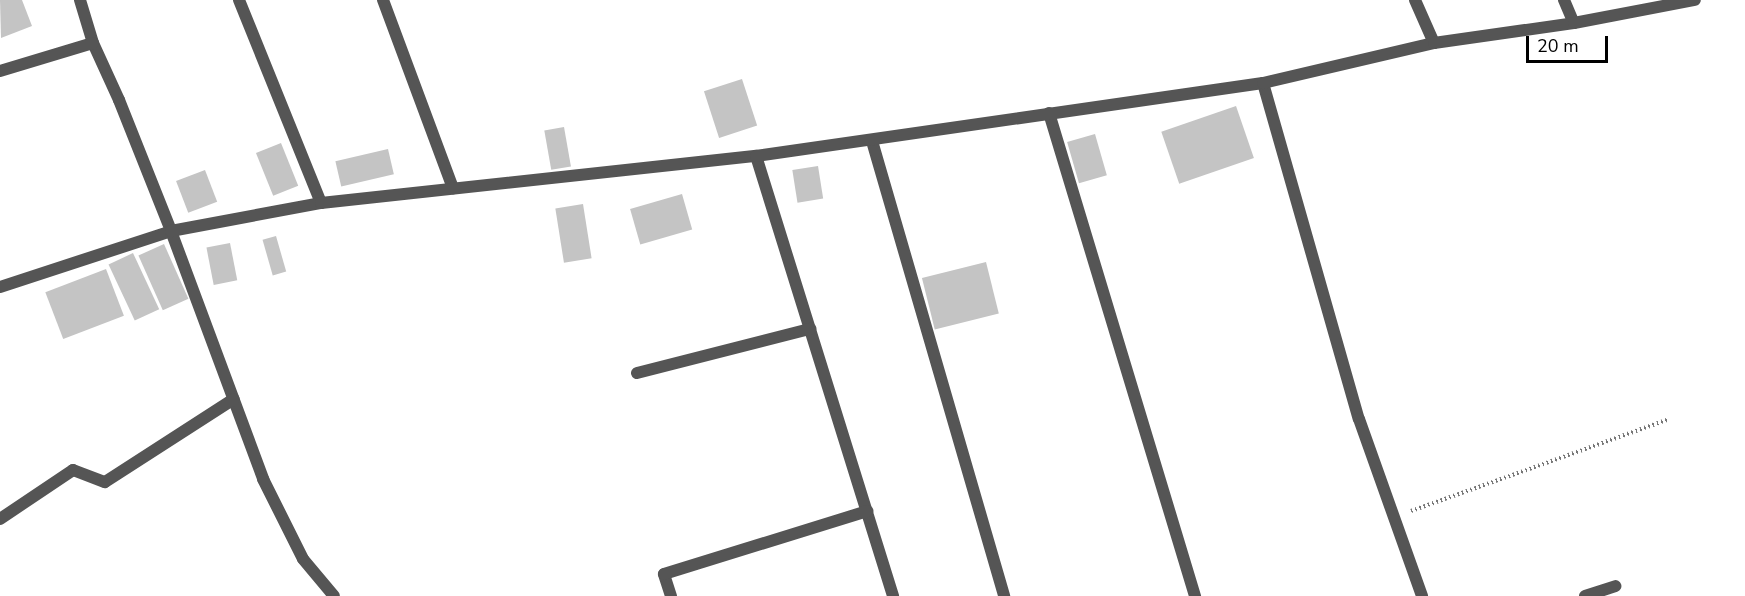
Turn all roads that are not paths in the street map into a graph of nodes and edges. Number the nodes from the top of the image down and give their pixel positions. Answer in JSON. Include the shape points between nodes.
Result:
{"nodes":[{"id":1,"x":80,"y":0,"type":"edge"},
{"id":2,"x":239,"y":0,"type":"edge"},
{"id":3,"x":383,"y":0,"type":"edge"},
{"id":4,"x":1415,"y":0,"type":"edge"},
{"id":5,"x":1564,"y":0,"type":"edge"},
{"id":6,"x":1695,"y":0,"type":"edge"},
{"id":7,"x":1574,"y":23,"type":"junction"},
{"id":8,"x":93,"y":43,"type":"junction"},
{"id":9,"x":1434,"y":43,"type":"junction"},
{"id":10,"x":0,"y":71,"type":"edge"},
{"id":11,"x":1263,"y":82,"type":"junction"},
{"id":12,"x":1049,"y":113,"type":"junction"},
{"id":13,"x":872,"y":141,"type":"junction"},
{"id":14,"x":756,"y":156,"type":"junction"},
{"id":15,"x":453,"y":188,"type":"junction"},
{"id":16,"x":321,"y":203,"type":"junction"},
{"id":17,"x":171,"y":231,"type":"junction"},
{"id":18,"x":0,"y":287,"type":"edge"},
{"id":19,"x":810,"y":329,"type":"junction"},
{"id":20,"x":636,"y":372,"type":"dead end"},
{"id":21,"x":234,"y":399,"type":"junction"},
{"id":22,"x":867,"y":510,"type":"junction"},
{"id":23,"x":0,"y":519,"type":"edge"},
{"id":24,"x":1615,"y":586,"type":"dead end"},
{"id":25,"x":334,"y":596,"type":"edge"},
{"id":26,"x":671,"y":596,"type":"edge"},
{"id":27,"x":894,"y":596,"type":"edge"},
{"id":28,"x":1004,"y":596,"type":"edge"},
{"id":29,"x":1195,"y":596,"type":"edge"},
{"id":30,"x":1422,"y":596,"type":"edge"},
{"id":31,"x":1586,"y":596,"type":"edge"}],
"edges":[{"from":1,"to":8,"type":"street"},
{"from":2,"to":16,"type":"street"},
{"from":3,"to":15,"type":"street"},
{"from":4,"to":9,"type":"street"},
{"from":5,"to":7,"type":"street"},
{"from":6,"to":7,"type":"street"},
{"from":7,"to":9,"type":"street"},
{"from":8,"to":10,"type":"street"},
{"from":8,"to":17,"type":"street"},
{"from":9,"to":11,"type":"street"},
{"from":11,"to":12,"type":"street"},
{"from":11,"to":30,"type":"street","via":[[1359,420]]},
{"from":12,"to":13,"type":"street"},
{"from":12,"to":29,"type":"street"},
{"from":13,"to":14,"type":"street"},
{"from":13,"to":28,"type":"street"},
{"from":14,"to":15,"type":"street"},
{"from":14,"to":19,"type":"street"},
{"from":15,"to":16,"type":"street"},
{"from":16,"to":17,"type":"street"},
{"from":17,"to":18,"type":"street"},
{"from":17,"to":21,"type":"street"},
{"from":19,"to":20,"type":"street"},
{"from":19,"to":22,"type":"street"},
{"from":21,"to":23,"type":"street","via":[[105,482],[73,470]]},
{"from":21,"to":25,"type":"street","via":[[286,529],[303,559]]},
{"from":22,"to":26,"type":"street","via":[[664,574]]},
{"from":22,"to":27,"type":"street"},
{"from":24,"to":31,"type":"street"}]}
